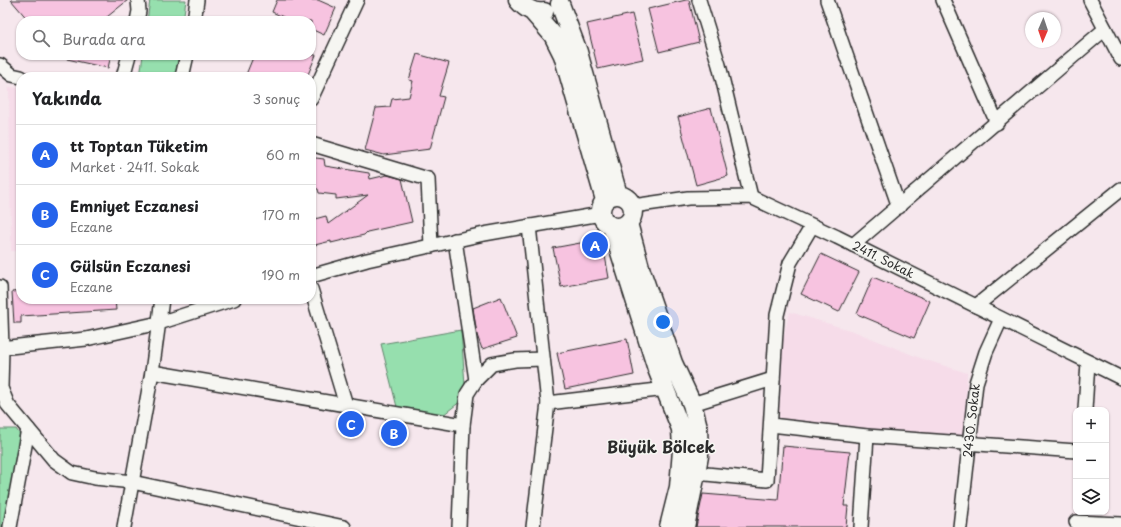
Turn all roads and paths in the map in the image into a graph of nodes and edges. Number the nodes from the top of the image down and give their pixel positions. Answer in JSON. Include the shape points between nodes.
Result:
{"nodes":[{"id":1,"x":138,"y":0,"type":"edge"},
{"id":2,"x":197,"y":0,"type":"edge"},
{"id":3,"x":357,"y":0,"type":"edge"},
{"id":4,"x":518,"y":0,"type":"edge"},
{"id":5,"x":699,"y":0,"type":"edge"},
{"id":6,"x":827,"y":0,"type":"edge"},
{"id":7,"x":943,"y":0,"type":"edge"},
{"id":8,"x":1090,"y":0,"type":"edge"},
{"id":9,"x":562,"y":2,"type":"edge"},
{"id":10,"x":532,"y":12,"type":"junction"},
{"id":11,"x":138,"y":16,"type":"edge"},
{"id":12,"x":195,"y":16,"type":"edge"},
{"id":13,"x":1105,"y":29,"type":"junction"},
{"id":14,"x":1121,"y":59,"type":"edge"},
{"id":15,"x":128,"y":60,"type":"edge"},
{"id":16,"x":186,"y":60,"type":"edge"},
{"id":17,"x":0,"y":65,"type":"edge"},
{"id":18,"x":124,"y":72,"type":"edge"},
{"id":19,"x":183,"y":72,"type":"edge"},
{"id":20,"x":16,"y":76,"type":"edge"},
{"id":21,"x":316,"y":88,"type":"edge"},
{"id":22,"x":997,"y":123,"type":"junction"},
{"id":23,"x":316,"y":145,"type":"edge"},
{"id":24,"x":1121,"y":189,"type":"edge"},
{"id":25,"x":751,"y":197,"type":"junction"},
{"id":26,"x":899,"y":207,"type":"junction"},
{"id":27,"x":616,"y":211,"type":"junction"},
{"id":28,"x":529,"y":226,"type":"junction"},
{"id":29,"x":812,"y":226,"type":"junction"},
{"id":30,"x":455,"y":240,"type":"junction"},
{"id":31,"x":431,"y":246,"type":"junction"},
{"id":32,"x":853,"y":246,"type":"junction"},
{"id":33,"x":316,"y":275,"type":"edge"},
{"id":34,"x":0,"y":287,"type":"edge"},
{"id":35,"x":161,"y":304,"type":"edge"},
{"id":36,"x":218,"y":304,"type":"edge"},
{"id":37,"x":316,"y":304,"type":"edge"},
{"id":38,"x":976,"y":306,"type":"junction"},
{"id":39,"x":1001,"y":319,"type":"junction"},
{"id":40,"x":159,"y":323,"type":"junction"},
{"id":41,"x":1,"y":348,"type":"edge"},
{"id":42,"x":543,"y":359,"type":"junction"},
{"id":43,"x":1088,"y":362,"type":"junction"},
{"id":44,"x":152,"y":372,"type":"junction"},
{"id":45,"x":1121,"y":378,"type":"edge"},
{"id":46,"x":773,"y":379,"type":"junction"},
{"id":47,"x":476,"y":380,"type":"junction"},
{"id":48,"x":0,"y":389,"type":"edge"},
{"id":49,"x":666,"y":389,"type":"junction"},
{"id":50,"x":548,"y":404,"type":"junction"},
{"id":51,"x":692,"y":404,"type":"junction"},
{"id":52,"x":346,"y":405,"type":"junction"},
{"id":53,"x":1085,"y":407,"type":"edge"},
{"id":54,"x":463,"y":425,"type":"junction"},
{"id":55,"x":771,"y":425,"type":"junction"},
{"id":56,"x":28,"y":429,"type":"junction"},
{"id":57,"x":867,"y":436,"type":"junction"},
{"id":58,"x":970,"y":444,"type":"junction"},
{"id":59,"x":1073,"y":451,"type":"edge"},
{"id":60,"x":696,"y":474,"type":"junction"},
{"id":61,"x":132,"y":482,"type":"junction"},
{"id":62,"x":1076,"y":520,"type":"edge"},
{"id":63,"x":1121,"y":524,"type":"edge"},
{"id":64,"x":10,"y":527,"type":"edge"},
{"id":65,"x":124,"y":527,"type":"edge"},
{"id":66,"x":344,"y":527,"type":"edge"},
{"id":67,"x":459,"y":527,"type":"edge"},
{"id":68,"x":533,"y":527,"type":"edge"},
{"id":69,"x":670,"y":527,"type":"edge"},
{"id":70,"x":685,"y":527,"type":"edge"},
{"id":71,"x":861,"y":527,"type":"edge"},
{"id":72,"x":960,"y":527,"type":"edge"}],
"edges":[{"from":1,"to":11,"type":"street"},
{"from":2,"to":12,"type":"street"},
{"from":3,"to":21,"type":"street"},
{"from":4,"to":10,"type":"main road"},
{"from":5,"to":25,"type":"street","via":[[719,66]]},
{"from":6,"to":26,"type":"street"},
{"from":7,"to":22,"type":"street"},
{"from":8,"to":13,"type":"street"},
{"from":9,"to":10,"type":"main road","via":[[550,11]]},
{"from":9,"to":27,"type":"main road","via":[[578,52]]},
{"from":10,"to":27,"type":"main road","via":[[553,35],[563,55]]},
{"from":13,"to":14,"type":"street"},
{"from":13,"to":22,"type":"street"},
{"from":15,"to":18,"type":"street"},
{"from":16,"to":19,"type":"street"},
{"from":17,"to":20,"type":"street"},
{"from":22,"to":26,"type":"street"},
{"from":23,"to":31,"type":"street","via":[[428,179]]},
{"from":24,"to":38,"type":"street"},
{"from":25,"to":27,"type":"street","name":"2411. Sokak","via":[[688,198]]},
{"from":25,"to":29,"type":"street","name":"2411. Sokak"},
{"from":26,"to":32,"type":"street"},
{"from":27,"to":28,"type":"street","name":"2411. Sokak"},
{"from":27,"to":49,"type":"main road","via":[[657,370]]},
{"from":27,"to":51,"type":"main road","via":[[641,271],[672,363]]},
{"from":28,"to":30,"type":"street","name":"2411. Sokak"},
{"from":28,"to":42,"type":"street"},
{"from":29,"to":32,"type":"street","name":"2411. Sokak"},
{"from":29,"to":46,"type":"street","via":[[790,262],[777,315]]},
{"from":30,"to":31,"type":"street","name":"2411. Sokak"},
{"from":30,"to":47,"type":"street"},
{"from":31,"to":33,"type":"street","name":"2411. Sokak"},
{"from":32,"to":38,"type":"street","name":"2411. Sokak"},
{"from":34,"to":41,"type":"street"},
{"from":35,"to":40,"type":"street"},
{"from":36,"to":40,"type":"street"},
{"from":37,"to":52,"type":"street"},
{"from":38,"to":39,"type":"street","name":"2411. Sokak"},
{"from":39,"to":43,"type":"street","name":"2411. Sokak"},
{"from":39,"to":58,"type":"street","name":"2430. Sokak","via":[[976,383]]},
{"from":40,"to":41,"type":"street","via":[[86,339]]},
{"from":40,"to":44,"type":"street"},
{"from":41,"to":48,"type":"street"},
{"from":42,"to":47,"type":"street","via":[[492,364]]},
{"from":42,"to":50,"type":"street"},
{"from":43,"to":45,"type":"street","name":"2411. Sokak"},
{"from":43,"to":53,"type":"street"},
{"from":44,"to":52,"type":"street"},
{"from":44,"to":61,"type":"street"},
{"from":46,"to":51,"type":"street"},
{"from":46,"to":55,"type":"street"},
{"from":47,"to":54,"type":"street","via":[[467,394]]},
{"from":48,"to":56,"type":"street","via":[[8,405]]},
{"from":49,"to":50,"type":"street"},
{"from":49,"to":69,"type":"main road","via":[[681,429],[679,487]]},
{"from":50,"to":68,"type":"street"},
{"from":51,"to":60,"type":"main road","via":[[698,427],[699,456]]},
{"from":52,"to":54,"type":"street"},
{"from":54,"to":67,"type":"street"},
{"from":55,"to":57,"type":"street"},
{"from":55,"to":60,"type":"street","via":[[766,480]]},
{"from":56,"to":61,"type":"street","via":[[54,460],[72,473]]},
{"from":56,"to":64,"type":"street"},
{"from":57,"to":58,"type":"street"},
{"from":57,"to":71,"type":"street"},
{"from":58,"to":59,"type":"street"},
{"from":58,"to":72,"type":"street","name":"2430. Sokak"},
{"from":60,"to":70,"type":"main road"},
{"from":61,"to":65,"type":"street"},
{"from":61,"to":66,"type":"street"},
{"from":62,"to":63,"type":"street"}]}
